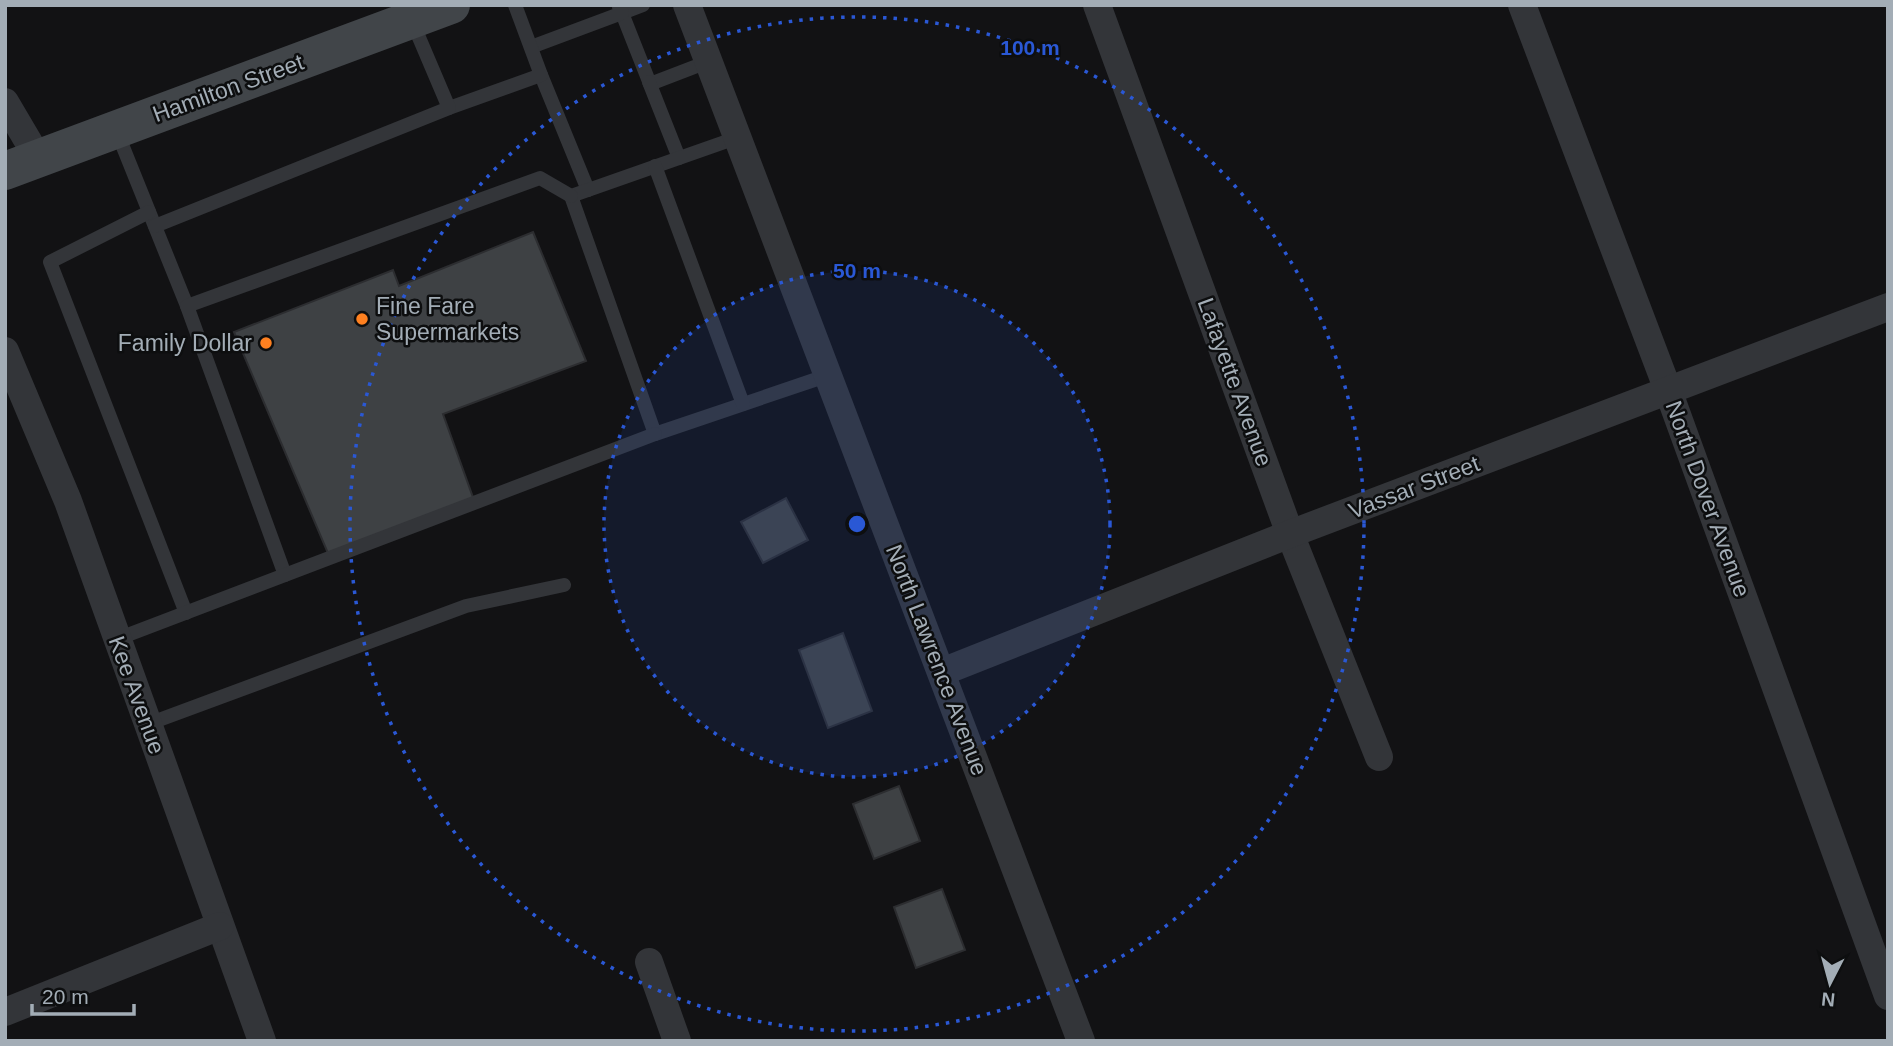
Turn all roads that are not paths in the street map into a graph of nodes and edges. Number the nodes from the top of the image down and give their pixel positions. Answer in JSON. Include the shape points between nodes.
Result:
{"nodes":[{"id":1,"x":450,"y":5,"type":"edge"},
{"id":2,"x":515,"y":5,"type":"edge"},
{"id":3,"x":643,"y":5,"type":"edge"},
{"id":4,"x":687,"y":5,"type":"edge"},
{"id":5,"x":1097,"y":5,"type":"edge"},
{"id":6,"x":1522,"y":5,"type":"edge"},
{"id":7,"x":620,"y":9,"type":"edge"},
{"id":8,"x":407,"y":13,"type":"edge"},
{"id":9,"x":531,"y":47,"type":"junction"},
{"id":10,"x":710,"y":61,"type":"junction"},
{"id":11,"x":541,"y":75,"type":"junction"},
{"id":12,"x":649,"y":82,"type":"junction"},
{"id":13,"x":5,"y":102,"type":"edge"},
{"id":14,"x":449,"y":108,"type":"junction"},
{"id":15,"x":116,"y":129,"type":"junction"},
{"id":16,"x":738,"y":137,"type":"junction"},
{"id":17,"x":679,"y":158,"type":"junction"},
{"id":18,"x":22,"y":164,"type":"edge"},
{"id":19,"x":655,"y":166,"type":"junction"},
{"id":20,"x":588,"y":190,"type":"junction"},
{"id":21,"x":571,"y":195,"type":"junction"},
{"id":22,"x":152,"y":219,"type":"junction"},
{"id":23,"x":187,"y":306,"type":"junction"},
{"id":24,"x":1888,"y":307,"type":"edge"},
{"id":25,"x":5,"y":351,"type":"edge"},
{"id":26,"x":829,"y":375,"type":"junction"},
{"id":27,"x":1668,"y":390,"type":"junction"},
{"id":28,"x":743,"y":404,"type":"junction"},
{"id":29,"x":655,"y":434,"type":"junction"},
{"id":30,"x":1290,"y":534,"type":"junction"},
{"id":31,"x":285,"y":575,"type":"junction"},
{"id":32,"x":564,"y":585,"type":"dead end"},
{"id":33,"x":186,"y":613,"type":"junction"},
{"id":34,"x":117,"y":639,"type":"junction"},
{"id":35,"x":942,"y":672,"type":"junction"},
{"id":36,"x":148,"y":724,"type":"junction"},
{"id":37,"x":1379,"y":757,"type":"dead end"},
{"id":38,"x":220,"y":926,"type":"junction"},
{"id":39,"x":649,"y":962,"type":"dead end"},
{"id":40,"x":1888,"y":996,"type":"edge"},
{"id":41,"x":5,"y":1012,"type":"edge"},
{"id":42,"x":262,"y":1041,"type":"edge"},
{"id":43,"x":677,"y":1041,"type":"edge"},
{"id":44,"x":1081,"y":1041,"type":"edge"}],
"edges":[{"from":1,"to":8,"type":"street","name":"Hamilton Street"},
{"from":2,"to":9,"type":"lane"},
{"from":3,"to":7,"type":"lane"},
{"from":4,"to":10,"type":"street","name":"North Lawrence Avenue"},
{"from":5,"to":30,"type":"street","name":"Lafayette Avenue"},
{"from":6,"to":27,"type":"street","name":"North Dover Avenue"},
{"from":7,"to":9,"type":"lane"},
{"from":7,"to":12,"type":"lane"},
{"from":8,"to":14,"type":"lane"},
{"from":8,"to":15,"type":"street","name":"Hamilton Street"},
{"from":9,"to":11,"type":"lane"},
{"from":10,"to":12,"type":"lane"},
{"from":10,"to":16,"type":"street","name":"North Lawrence Avenue"},
{"from":11,"to":14,"type":"lane"},
{"from":11,"to":20,"type":"lane"},
{"from":12,"to":17,"type":"lane"},
{"from":13,"to":18,"type":"street"},
{"from":14,"to":22,"type":"lane"},
{"from":15,"to":18,"type":"street","name":"Hamilton Street"},
{"from":15,"to":22,"type":"lane"},
{"from":16,"to":17,"type":"lane"},
{"from":16,"to":26,"type":"street","name":"North Lawrence Avenue"},
{"from":17,"to":19,"type":"lane"},
{"from":19,"to":20,"type":"lane"},
{"from":19,"to":28,"type":"lane"},
{"from":20,"to":21,"type":"lane"},
{"from":21,"to":23,"type":"lane","via":[[540,177]]},
{"from":21,"to":29,"type":"lane"},
{"from":22,"to":23,"type":"lane"},
{"from":22,"to":33,"type":"lane","via":[[50,262]]},
{"from":23,"to":31,"type":"lane"},
{"from":24,"to":27,"type":"street","name":"Vassar Street"},
{"from":25,"to":34,"type":"street","name":"Kee Avenue","via":[[68,501]]},
{"from":26,"to":28,"type":"lane"},
{"from":26,"to":35,"type":"street","name":"North Lawrence Avenue"},
{"from":27,"to":30,"type":"street","name":"Vassar Street"},
{"from":27,"to":40,"type":"street","name":"North Dover Avenue"},
{"from":28,"to":29,"type":"lane"},
{"from":29,"to":31,"type":"lane"},
{"from":30,"to":35,"type":"street","name":"Vassar Street"},
{"from":30,"to":37,"type":"street","name":"Lafayette Avenue"},
{"from":31,"to":33,"type":"lane"},
{"from":32,"to":36,"type":"lane","via":[[466,606]]},
{"from":33,"to":34,"type":"lane"},
{"from":34,"to":36,"type":"street","name":"Kee Avenue"},
{"from":35,"to":44,"type":"street","name":"North Lawrence Avenue"},
{"from":36,"to":38,"type":"street","name":"Kee Avenue"},
{"from":38,"to":41,"type":"street"},
{"from":38,"to":42,"type":"street","name":"Kee Avenue"},
{"from":39,"to":43,"type":"street"}]}
